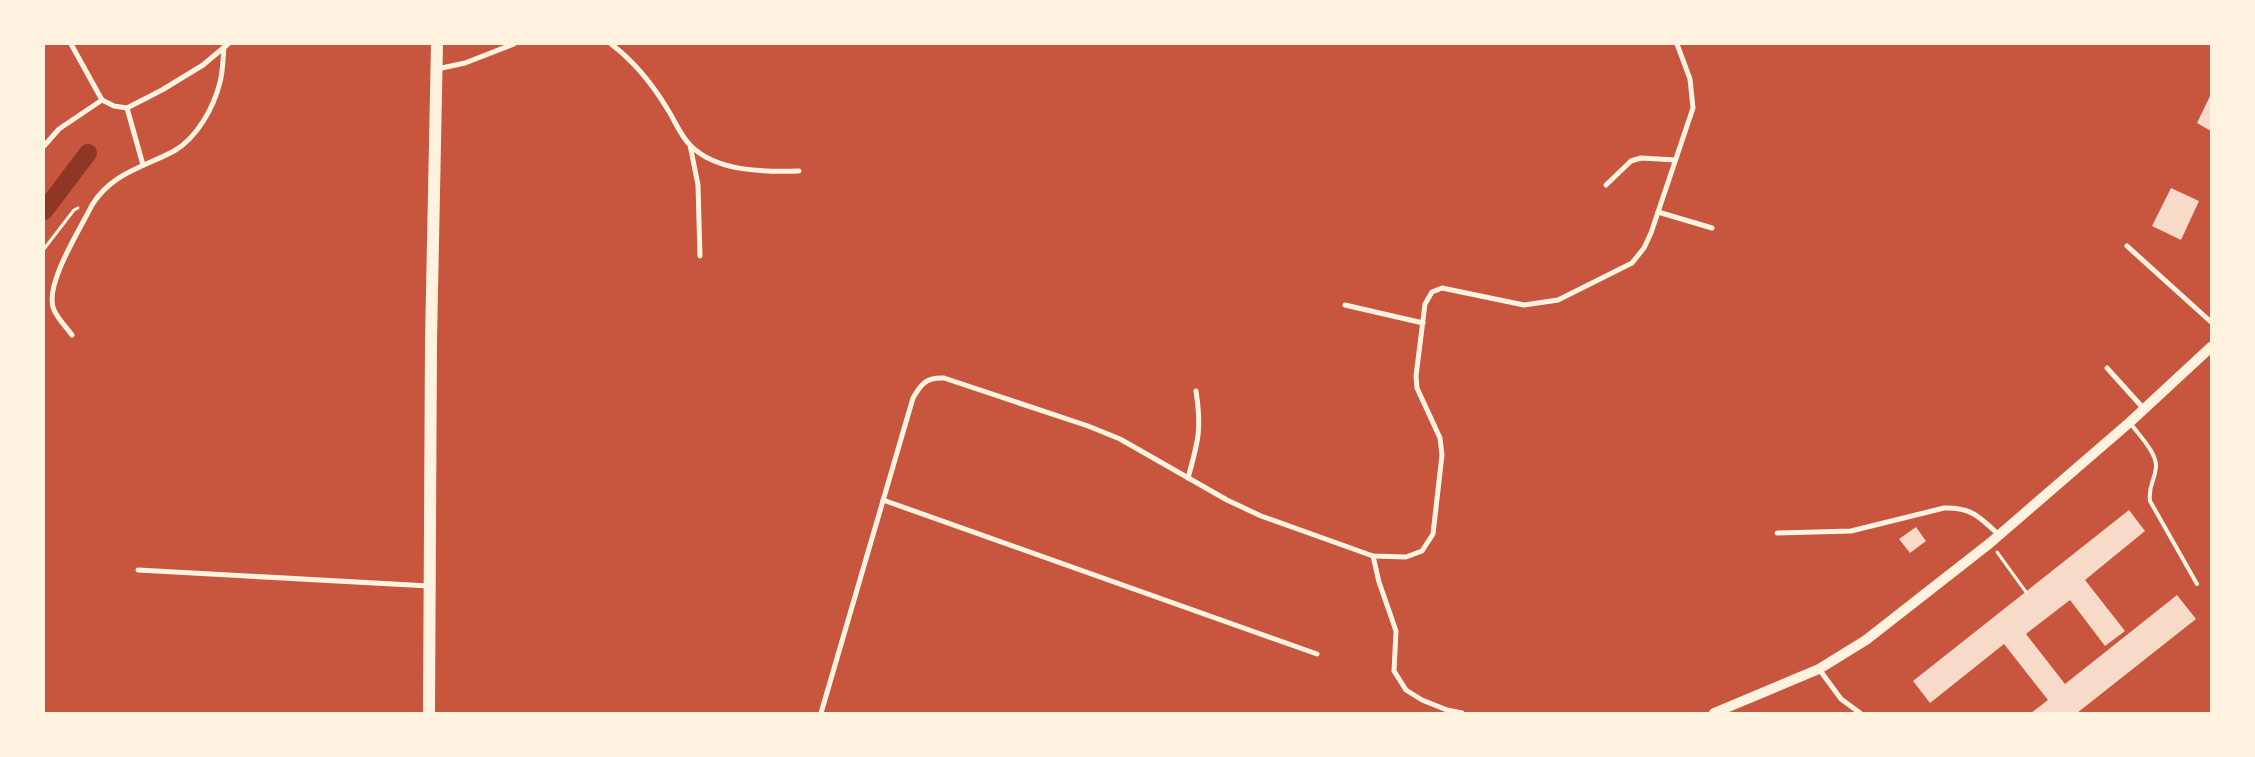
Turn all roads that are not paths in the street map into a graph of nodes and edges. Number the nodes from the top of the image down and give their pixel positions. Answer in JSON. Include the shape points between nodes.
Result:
{"nodes":[{"id":1,"x":71,"y":44,"type":"edge"},
{"id":2,"x":437,"y":44,"type":"edge"},
{"id":3,"x":514,"y":44,"type":"edge"},
{"id":4,"x":611,"y":44,"type":"edge"},
{"id":5,"x":1677,"y":44,"type":"edge"},
{"id":6,"x":226,"y":46,"type":"edge"},
{"id":7,"x":437,"y":69,"type":"junction"},
{"id":8,"x":102,"y":100,"type":"junction"},
{"id":9,"x":127,"y":108,"type":"junction"},
{"id":10,"x":690,"y":145,"type":"junction"},
{"id":11,"x":44,"y":146,"type":"edge"},
{"id":12,"x":1675,"y":160,"type":"junction"},
{"id":13,"x":143,"y":165,"type":"junction"},
{"id":14,"x":800,"y":171,"type":"dead end"},
{"id":15,"x":1606,"y":185,"type":"dead end"},
{"id":16,"x":1658,"y":212,"type":"junction"},
{"id":17,"x":1712,"y":228,"type":"dead end"},
{"id":18,"x":2128,"y":246,"type":"dead end"},
{"id":19,"x":700,"y":256,"type":"dead end"},
{"id":20,"x":1345,"y":305,"type":"dead end"},
{"id":21,"x":2211,"y":322,"type":"edge"},
{"id":22,"x":1423,"y":323,"type":"junction"},
{"id":23,"x":72,"y":335,"type":"dead end"},
{"id":24,"x":2211,"y":347,"type":"edge"},
{"id":25,"x":2107,"y":368,"type":"dead end"},
{"id":26,"x":1196,"y":391,"type":"dead end"},
{"id":27,"x":2144,"y":409,"type":"junction"},
{"id":28,"x":2130,"y":422,"type":"junction"},
{"id":29,"x":1188,"y":478,"type":"junction"},
{"id":30,"x":883,"y":500,"type":"junction"},
{"id":31,"x":1777,"y":533,"type":"dead end"},
{"id":32,"x":1999,"y":535,"type":"junction"},
{"id":33,"x":1374,"y":556,"type":"junction"},
{"id":34,"x":138,"y":570,"type":"dead end"},
{"id":35,"x":2197,"y":584,"type":"dead end"},
{"id":36,"x":429,"y":586,"type":"junction"},
{"id":37,"x":1317,"y":654,"type":"dead end"},
{"id":38,"x":1820,"y":669,"type":"junction"},
{"id":39,"x":429,"y":713,"type":"edge"},
{"id":40,"x":821,"y":713,"type":"edge"},
{"id":41,"x":1462,"y":713,"type":"edge"},
{"id":42,"x":1714,"y":713,"type":"edge"},
{"id":43,"x":1860,"y":713,"type":"edge"}],
"edges":[{"from":1,"to":8,"type":"street"},
{"from":2,"to":7,"type":"main road"},
{"from":3,"to":7,"type":"street","via":[[465,63]]},
{"from":4,"to":10,"type":"street","via":[[638,68],[658,92]]},
{"from":5,"to":12,"type":"street","via":[[1690,80],[1693,108]]},
{"from":6,"to":9,"type":"street","via":[[203,65]]},
{"from":6,"to":13,"type":"street","via":[[220,82],[197,131],[176,150]]},
{"from":7,"to":36,"type":"main road"},
{"from":8,"to":9,"type":"street"},
{"from":8,"to":11,"type":"street","via":[[58,129]]},
{"from":9,"to":13,"type":"street"},
{"from":10,"to":14,"type":"street","via":[[723,164],[758,172]]},
{"from":10,"to":19,"type":"street","via":[[698,185]]},
{"from":12,"to":15,"type":"street","via":[[1641,158],[1631,161]]},
{"from":12,"to":16,"type":"street"},
{"from":13,"to":23,"type":"street","via":[[113,180],[99,194],[55,280],[51,295],[53,309]]},
{"from":16,"to":17,"type":"street"},
{"from":16,"to":22,"type":"street","via":[[1644,248],[1632,263],[1558,300],[1524,305],[1442,288],[1432,292],[1425,304]]},
{"from":18,"to":21,"type":"street"},
{"from":20,"to":22,"type":"street"},
{"from":22,"to":33,"type":"street","via":[[1417,388],[1440,438],[1442,455],[1434,534],[1422,551],[1406,557]]},
{"from":24,"to":27,"type":"main road"},
{"from":25,"to":27,"type":"street"},
{"from":26,"to":29,"type":"street","via":[[1200,418],[1198,440]]},
{"from":27,"to":28,"type":"main road"},
{"from":28,"to":32,"type":"main road"},
{"from":28,"to":35,"type":"lane","via":[[2156,459],[2149,489],[2150,501]]},
{"from":29,"to":30,"type":"street","via":[[1120,439],[1088,426],[933,377],[922,382],[913,398]]},
{"from":29,"to":33,"type":"street","via":[[1261,516]]},
{"from":30,"to":37,"type":"street"},
{"from":30,"to":40,"type":"street"},
{"from":31,"to":32,"type":"street","via":[[1852,531],[1960,507],[1978,515]]},
{"from":32,"to":38,"type":"main road","via":[[1866,640]]},
{"from":33,"to":41,"type":"street","via":[[1379,582],[1396,631],[1394,671],[1406,690],[1422,700]]},
{"from":34,"to":36,"type":"street"},
{"from":36,"to":39,"type":"main road"},
{"from":38,"to":42,"type":"main road"},
{"from":38,"to":43,"type":"street","via":[[1841,698]]}]}
